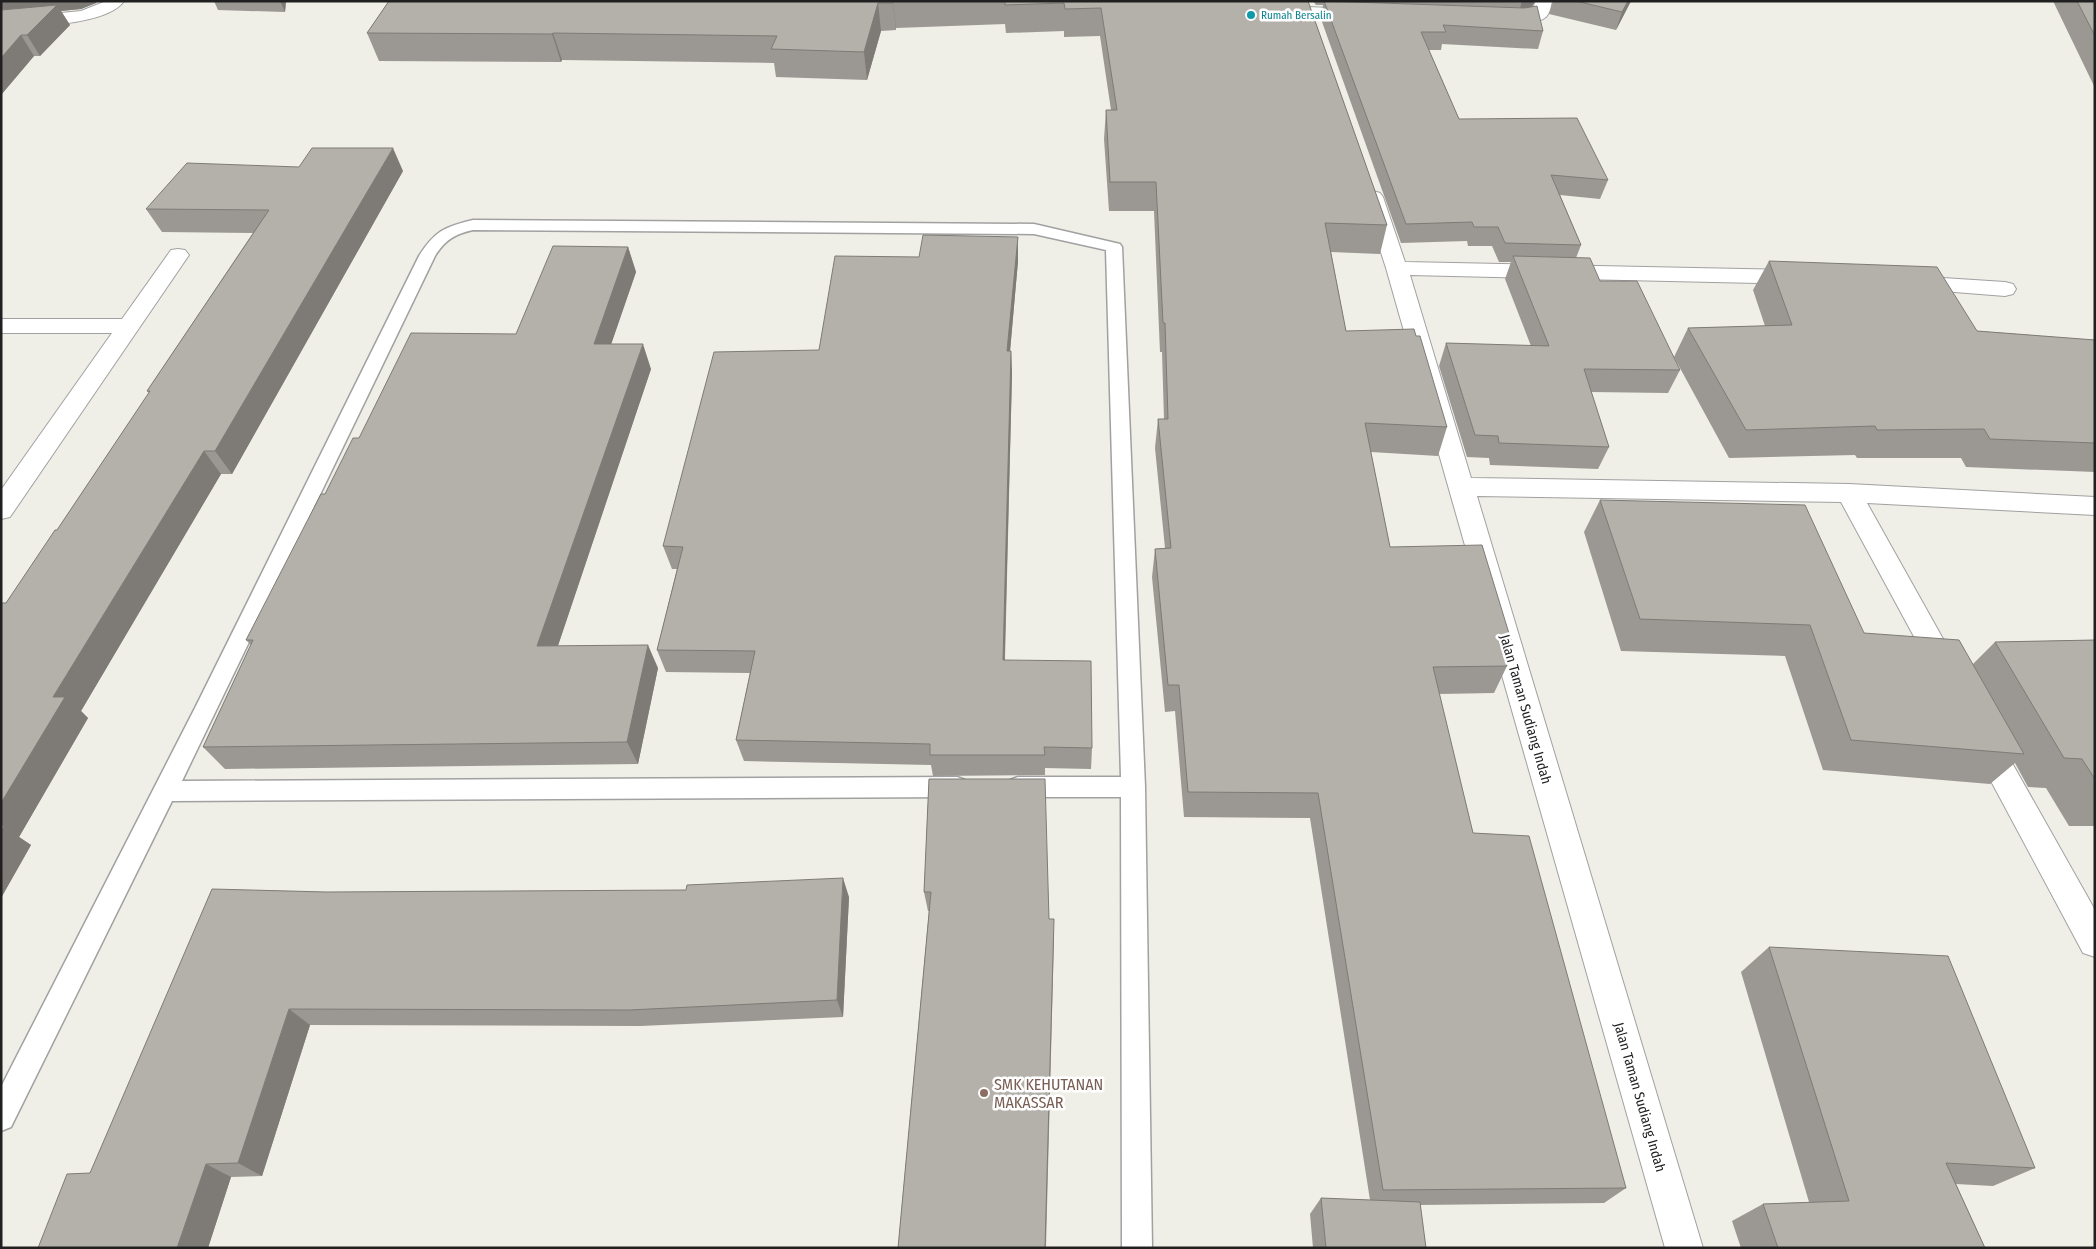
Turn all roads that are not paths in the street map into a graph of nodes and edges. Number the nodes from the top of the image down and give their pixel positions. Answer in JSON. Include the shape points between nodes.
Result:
{"nodes":[{"id":1,"x":116,"y":1,"type":"edge"},
{"id":2,"x":1544,"y":1,"type":"edge"},
{"id":3,"x":1306,"y":7,"type":"edge"},
{"id":4,"x":1375,"y":14,"type":"edge"},
{"id":5,"x":1483,"y":17,"type":"edge"},
{"id":6,"x":1,"y":24,"type":"edge"},
{"id":7,"x":1317,"y":40,"type":"edge"},
{"id":8,"x":1366,"y":175,"type":"edge"},
{"id":9,"x":178,"y":254,"type":"dead end"},
{"id":10,"x":1397,"y":268,"type":"junction"},
{"id":11,"x":1818,"y":278,"type":"edge"},
{"id":12,"x":1897,"y":282,"type":"edge"},
{"id":13,"x":2006,"y":289,"type":"dead end"},
{"id":14,"x":1,"y":326,"type":"edge"},
{"id":15,"x":128,"y":326,"type":"junction"},
{"id":16,"x":1461,"y":488,"type":"junction"},
{"id":17,"x":1849,"y":493,"type":"junction"},
{"id":18,"x":2095,"y":506,"type":"edge"},
{"id":19,"x":1,"y":510,"type":"edge"},
{"id":20,"x":1958,"y":691,"type":"edge"},
{"id":21,"x":1972,"y":717,"type":"edge"},
{"id":22,"x":1133,"y":787,"type":"junction"},
{"id":23,"x":165,"y":791,"type":"junction"},
{"id":24,"x":2095,"y":942,"type":"edge"},
{"id":25,"x":1,"y":1117,"type":"edge"},
{"id":26,"x":1137,"y":1248,"type":"edge"},
{"id":27,"x":1684,"y":1248,"type":"edge"}],
"edges":[{"from":1,"to":6,"type":"street","via":[[112,7],[87,15]]},
{"from":2,"to":5,"type":"street","via":[[1540,13],[1530,18]]},
{"from":3,"to":4,"type":"street"},
{"from":3,"to":7,"type":"street"},
{"from":8,"to":10,"type":"street","name":"Jalan Taman Sudiang Indah"},
{"from":9,"to":15,"type":"street"},
{"from":10,"to":11,"type":"street"},
{"from":10,"to":16,"type":"street","name":"Jalan Taman Sudiang Indah"},
{"from":12,"to":13,"type":"street"},
{"from":14,"to":15,"type":"street"},
{"from":15,"to":19,"type":"street"},
{"from":16,"to":17,"type":"street"},
{"from":16,"to":27,"type":"street","name":"Jalan Taman Sudiang Indah"},
{"from":17,"to":18,"type":"street"},
{"from":17,"to":20,"type":"street"},
{"from":21,"to":24,"type":"street"},
{"from":22,"to":23,"type":"lane"},
{"from":22,"to":23,"type":"lane","via":[[1114,246],[1034,229],[473,225],[448,231],[437,240],[427,256]]},
{"from":22,"to":26,"type":"lane"},
{"from":23,"to":25,"type":"lane"}]}
